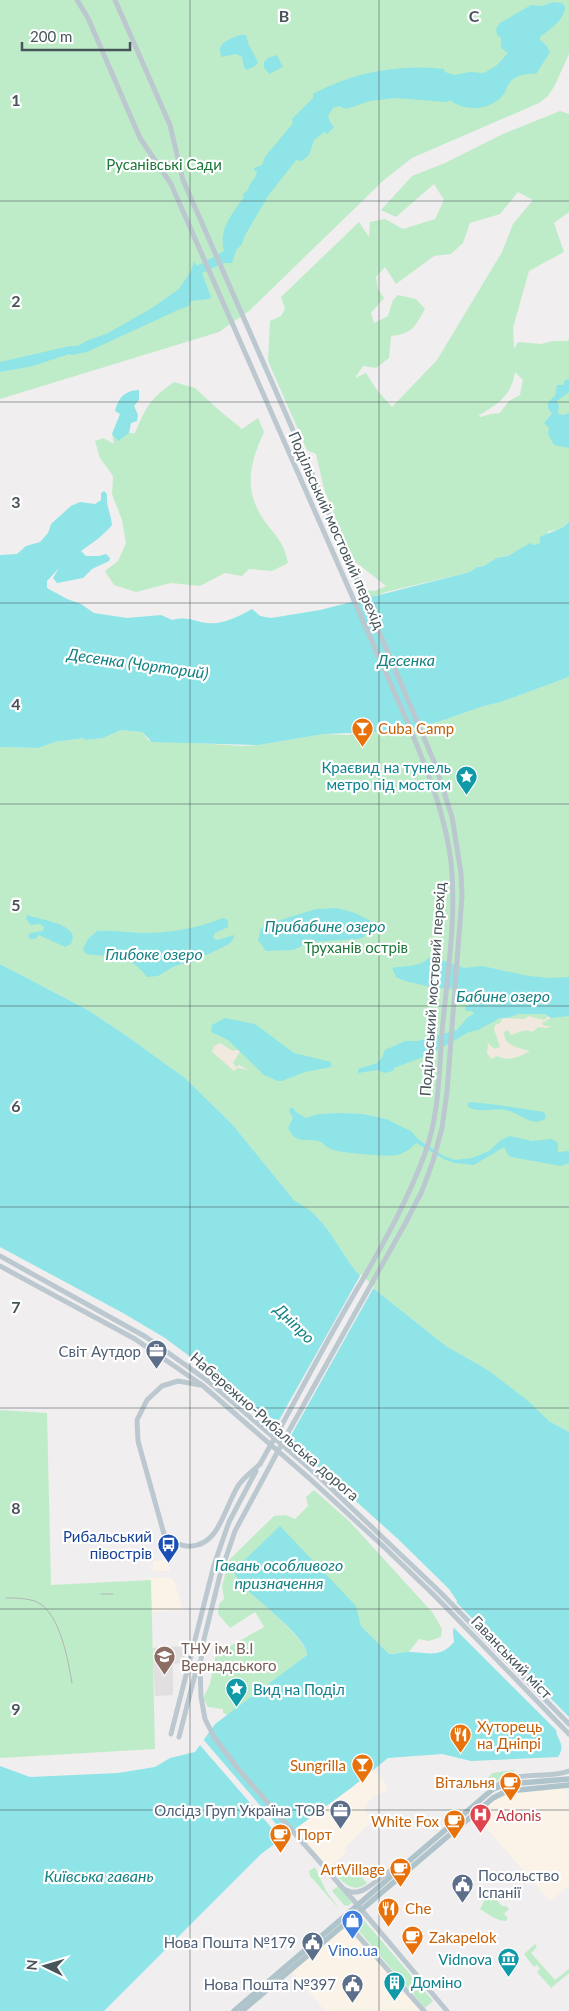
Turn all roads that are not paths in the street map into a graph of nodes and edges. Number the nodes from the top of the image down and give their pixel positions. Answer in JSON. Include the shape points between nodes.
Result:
{"nodes":[{"id":1,"x":77,"y":0,"type":"edge"},
{"id":2,"x":115,"y":0,"type":"edge"},
{"id":3,"x":0,"y":1256,"type":"edge"},
{"id":4,"x":0,"y":1266,"type":"edge"},
{"id":5,"x":202,"y":1385,"type":"junction"},
{"id":6,"x":260,"y":1464,"type":"junction"},
{"id":7,"x":438,"y":1595,"type":"junction"},
{"id":8,"x":203,"y":1643,"type":"junction"},
{"id":9,"x":569,"y":1724,"type":"edge"},
{"id":10,"x":171,"y":1734,"type":"dead end"},
{"id":11,"x":569,"y":1734,"type":"edge"},
{"id":12,"x":179,"y":1737,"type":"dead end"},
{"id":13,"x":569,"y":1771,"type":"edge"},
{"id":14,"x":569,"y":1779,"type":"edge"},
{"id":15,"x":569,"y":1785,"type":"edge"},
{"id":16,"x":489,"y":1792,"type":"junction"},
{"id":17,"x":403,"y":1866,"type":"junction"},
{"id":18,"x":342,"y":1887,"type":"junction"},
{"id":19,"x":360,"y":1907,"type":"junction"},
{"id":20,"x":345,"y":1920,"type":"junction"},
{"id":21,"x":234,"y":2011,"type":"edge"},
{"id":22,"x":242,"y":2011,"type":"edge"},
{"id":23,"x":424,"y":2011,"type":"edge"},
{"id":24,"x":447,"y":2011,"type":"edge"}],
"edges":[{"from":1,"to":6,"type":"main road","name":"Подільський мостовий перехід","bridge":true,"via":[[88,18],[140,138],[171,184],[198,243],[431,778],[446,830],[452,876],[438,1089],[425,1154],[399,1214]]},
{"from":2,"to":8,"type":"main road","name":"Подільський мостовий перехід","bridge":true,"via":[[170,125],[184,180],[435,764],[447,799],[461,873],[447,1092],[434,1161],[405,1224],[235,1531]]},
{"from":3,"to":7,"type":"main road","name":"Набережно-Рибальська дорога","via":[[146,1336],[208,1381],[315,1473]]},
{"from":4,"to":5,"type":"main road","name":"Набережно-Рибальська дорога","via":[[135,1339]]},
{"from":5,"to":6,"type":"main road","via":[[178,1381],[168,1383],[153,1393],[140,1412],[138,1441],[162,1529],[180,1544],[191,1547],[206,1542],[215,1532],[238,1485]]},
{"from":5,"to":7,"type":"main road","name":"Набережно-Рибальська дорога"},
{"from":6,"to":10,"type":"main road","name":"Подільський мостовий перехід","via":[[222,1540]]},
{"from":7,"to":9,"type":"main road","name":"Гаванський міст"},
{"from":7,"to":11,"type":"main road","name":"Гаванський міст"},
{"from":8,"to":12,"type":"main road","name":"Подільський мостовий перехід"},
{"from":8,"to":18,"type":"main road","name":"Подільський мостовий перехід","via":[[201,1697],[205,1719],[214,1737]]},
{"from":13,"to":16,"type":"main road","via":[[505,1779]]},
{"from":14,"to":16,"type":"main road","via":[[506,1784]]},
{"from":15,"to":19,"type":"main road","via":[[498,1794]]},
{"from":16,"to":17,"type":"main road"},
{"from":17,"to":18,"type":"main road","via":[[389,1870],[361,1892],[352,1893]]},
{"from":17,"to":19,"type":"main road"},
{"from":18,"to":19,"type":"main road","name":"Подільський мостовий перехід"},
{"from":19,"to":20,"type":"main road"},
{"from":19,"to":24,"type":"main road","name":"Подільський мостовий перехід"},
{"from":20,"to":21,"type":"main road"},
{"from":20,"to":22,"type":"main road"},
{"from":20,"to":23,"type":"main road"}]}
